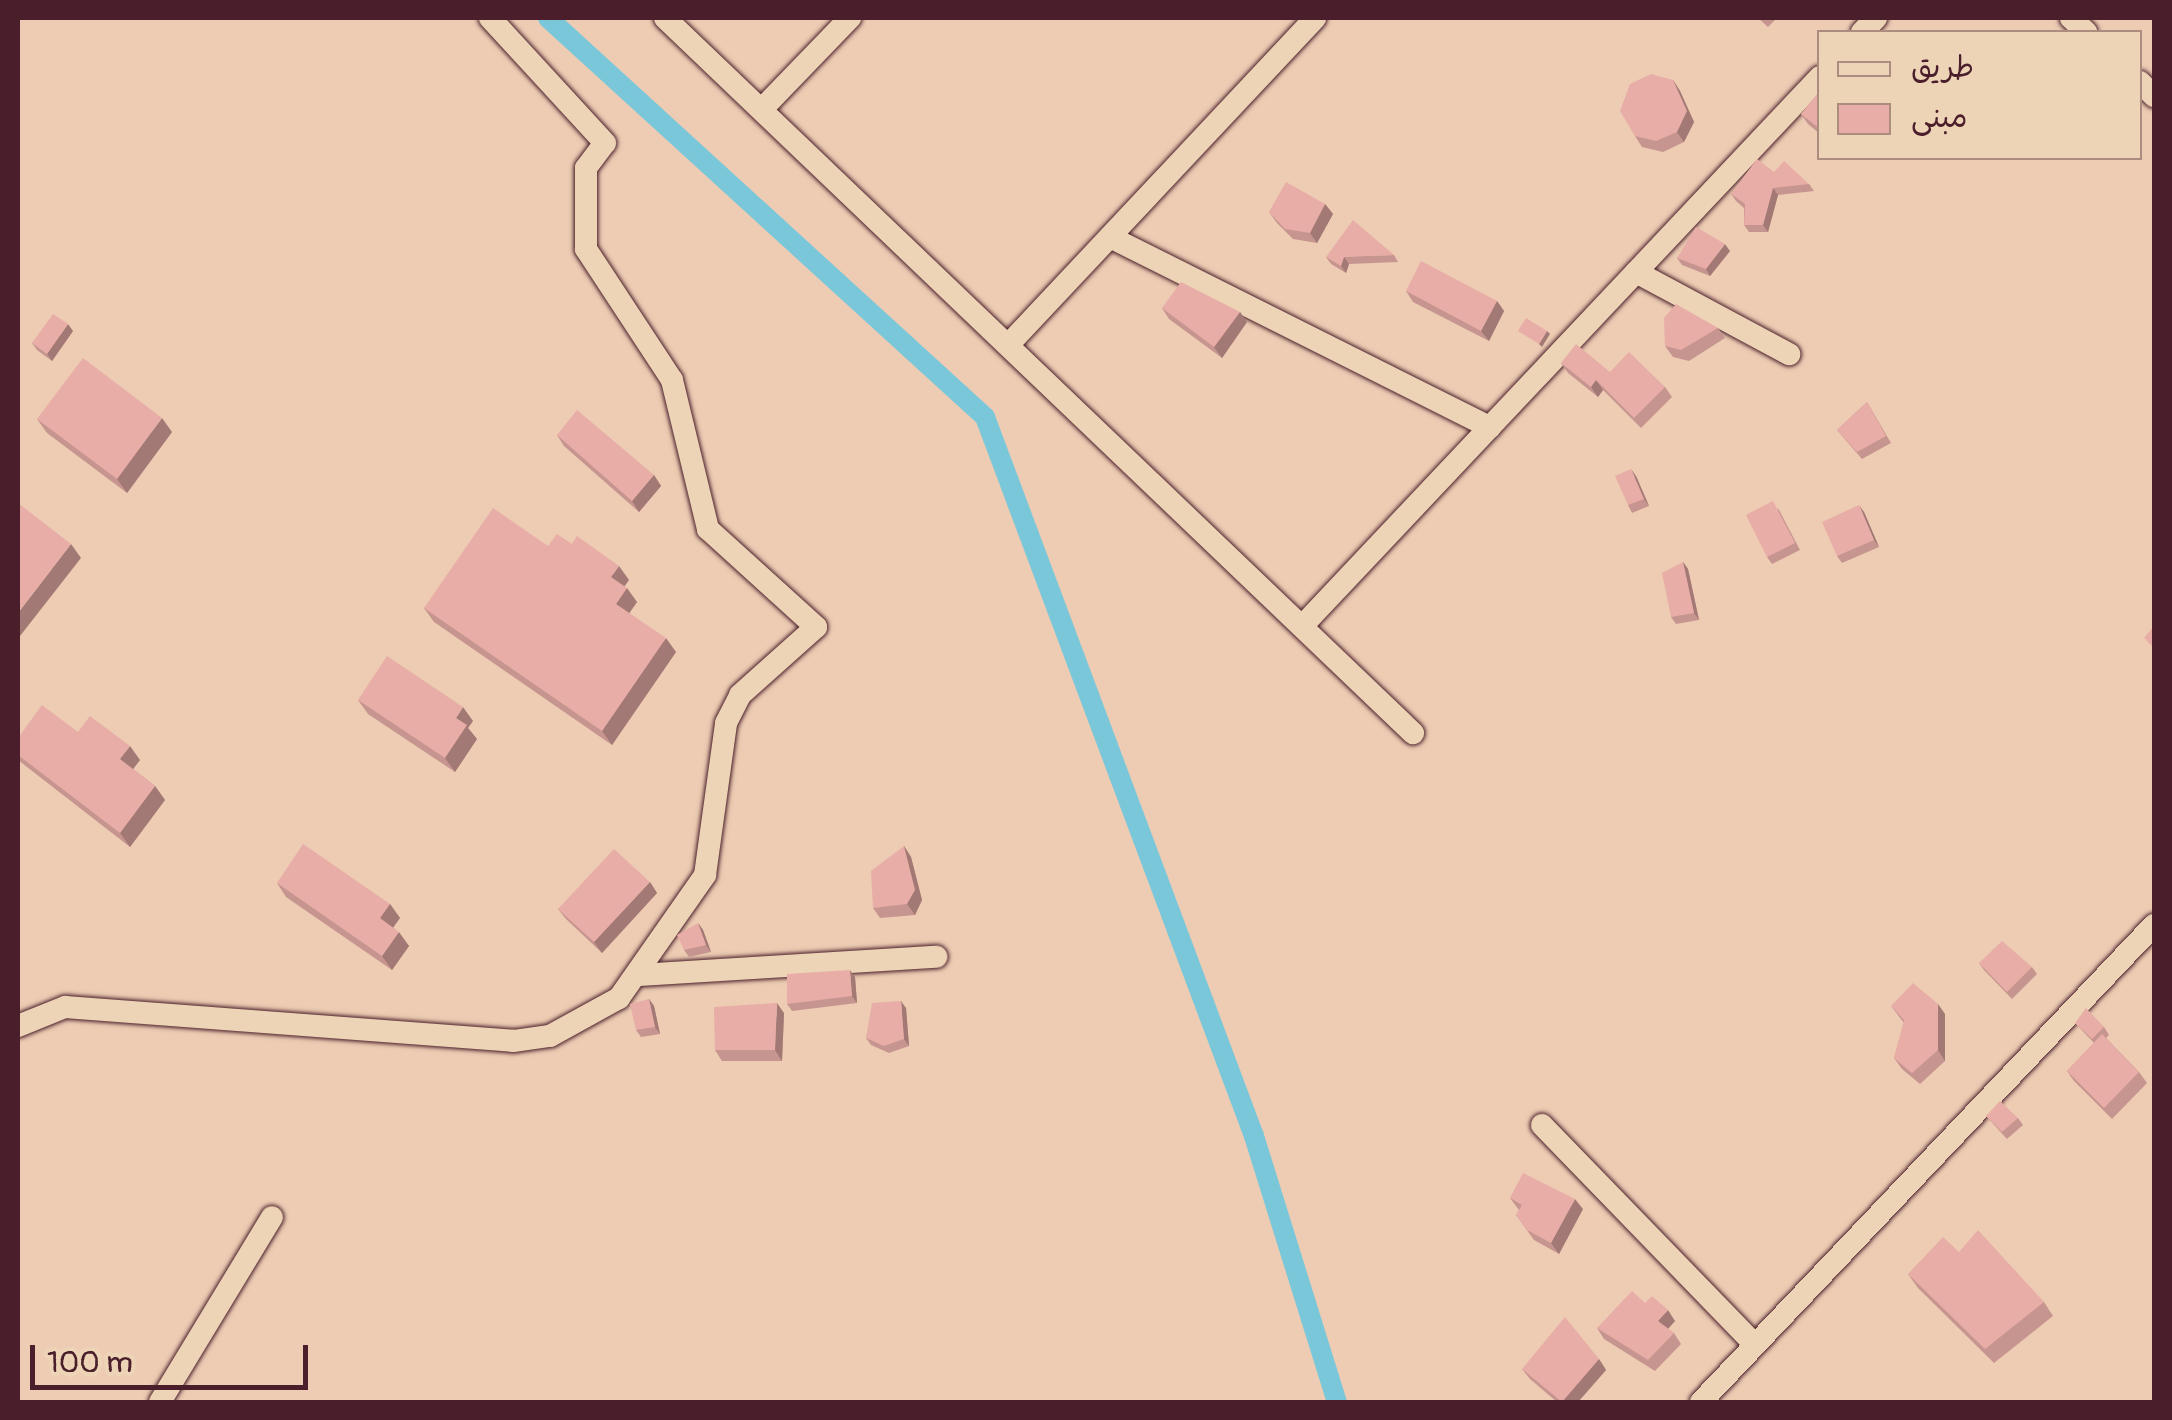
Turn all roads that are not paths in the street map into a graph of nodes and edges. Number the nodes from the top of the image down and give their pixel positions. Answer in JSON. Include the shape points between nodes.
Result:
{"nodes":[{"id":1,"x":490,"y":18,"type":"edge"},
{"id":2,"x":665,"y":18,"type":"edge"},
{"id":3,"x":850,"y":18,"type":"edge"},
{"id":4,"x":1315,"y":18,"type":"edge"},
{"id":5,"x":1817,"y":80,"type":"edge"},
{"id":6,"x":762,"y":109,"type":"junction"},
{"id":7,"x":1110,"y":236,"type":"junction"},
{"id":8,"x":1636,"y":272,"type":"junction"},
{"id":9,"x":1010,"y":343,"type":"junction"},
{"id":10,"x":1789,"y":354,"type":"dead end"},
{"id":11,"x":1490,"y":427,"type":"junction"},
{"id":12,"x":1306,"y":622,"type":"junction"},
{"id":13,"x":1412,"y":733,"type":"dead end"},
{"id":14,"x":2154,"y":925,"type":"edge"},
{"id":15,"x":936,"y":958,"type":"dead end"},
{"id":16,"x":638,"y":975,"type":"junction"},
{"id":17,"x":18,"y":1026,"type":"edge"},
{"id":18,"x":1542,"y":1125,"type":"dead end"},
{"id":19,"x":272,"y":1217,"type":"dead end"},
{"id":20,"x":1755,"y":1345,"type":"junction"},
{"id":21,"x":160,"y":1402,"type":"edge"},
{"id":22,"x":1700,"y":1402,"type":"edge"}],
"edges":[{"from":1,"to":16,"type":"street","via":[[605,142],[586,168],[586,248],[672,380],[708,529],[816,627],[740,695],[726,724],[705,875]]},
{"from":2,"to":6,"type":"street"},
{"from":3,"to":6,"type":"street"},
{"from":4,"to":7,"type":"street"},
{"from":5,"to":8,"type":"street"},
{"from":6,"to":9,"type":"street"},
{"from":7,"to":9,"type":"street"},
{"from":7,"to":11,"type":"street"},
{"from":8,"to":10,"type":"street"},
{"from":8,"to":11,"type":"street"},
{"from":9,"to":12,"type":"street"},
{"from":11,"to":12,"type":"street"},
{"from":12,"to":13,"type":"street"},
{"from":14,"to":20,"type":"street"},
{"from":15,"to":16,"type":"street"},
{"from":16,"to":17,"type":"street","via":[[585,1024],[512,1041],[65,1007]]},
{"from":18,"to":20,"type":"street"},
{"from":19,"to":21,"type":"street"},
{"from":20,"to":22,"type":"street"}]}
